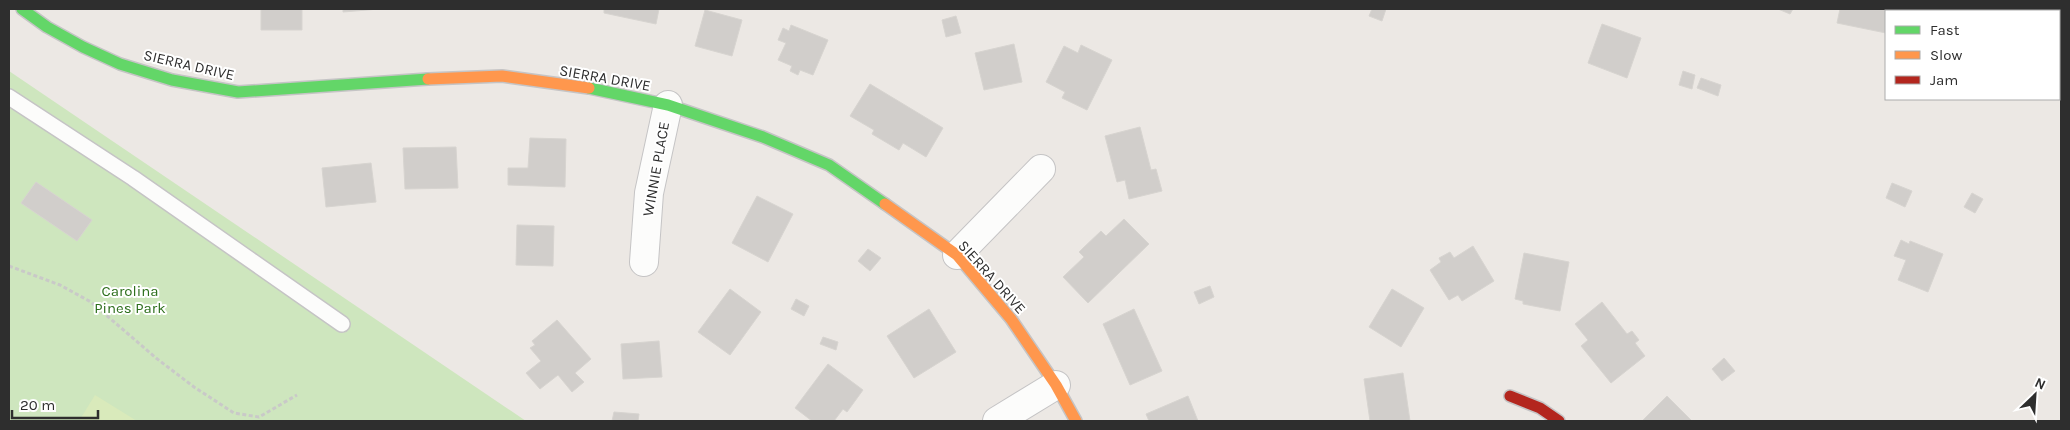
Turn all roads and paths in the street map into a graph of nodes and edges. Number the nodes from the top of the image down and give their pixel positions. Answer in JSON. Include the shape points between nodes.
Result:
{"nodes":[{"id":1,"x":22,"y":9,"type":"edge"},
{"id":2,"x":9,"y":96,"type":"edge"},
{"id":3,"x":668,"y":105,"type":"junction"},
{"id":4,"x":1041,"y":169,"type":"dead end"},
{"id":5,"x":957,"y":255,"type":"junction"},
{"id":6,"x":644,"y":262,"type":"dead end"},
{"id":7,"x":9,"y":266,"type":"edge"},
{"id":8,"x":342,"y":324,"type":"dead end"},
{"id":9,"x":1056,"y":385,"type":"junction"},
{"id":10,"x":297,"y":395,"type":"dead end"},
{"id":11,"x":1510,"y":396,"type":"dead end"},
{"id":12,"x":997,"y":421,"type":"edge"},
{"id":13,"x":1076,"y":421,"type":"edge"},
{"id":14,"x":1559,"y":421,"type":"edge"}],
"edges":[{"from":1,"to":3,"type":"street","name":"SIERRA DRIVE","via":[[47,27],[120,64],[172,80],[238,92],[502,76],[597,89]]},
{"from":2,"to":8,"type":"lane"},
{"from":3,"to":5,"type":"street","name":"SIERRA DRIVE","via":[[763,137],[829,165]]},
{"from":3,"to":6,"type":"street","name":"WINNIE PLACE","via":[[649,193]]},
{"from":4,"to":5,"type":"street"},
{"from":5,"to":9,"type":"street","name":"SIERRA DRIVE","via":[[1011,319]]},
{"from":7,"to":10,"type":"path","via":[[60,285],[91,302],[156,358],[234,414],[259,417]]},
{"from":9,"to":12,"type":"street"},
{"from":9,"to":13,"type":"street","name":"SIERRA DRIVE"},
{"from":11,"to":14,"type":"street","via":[[1540,408]]}]}
